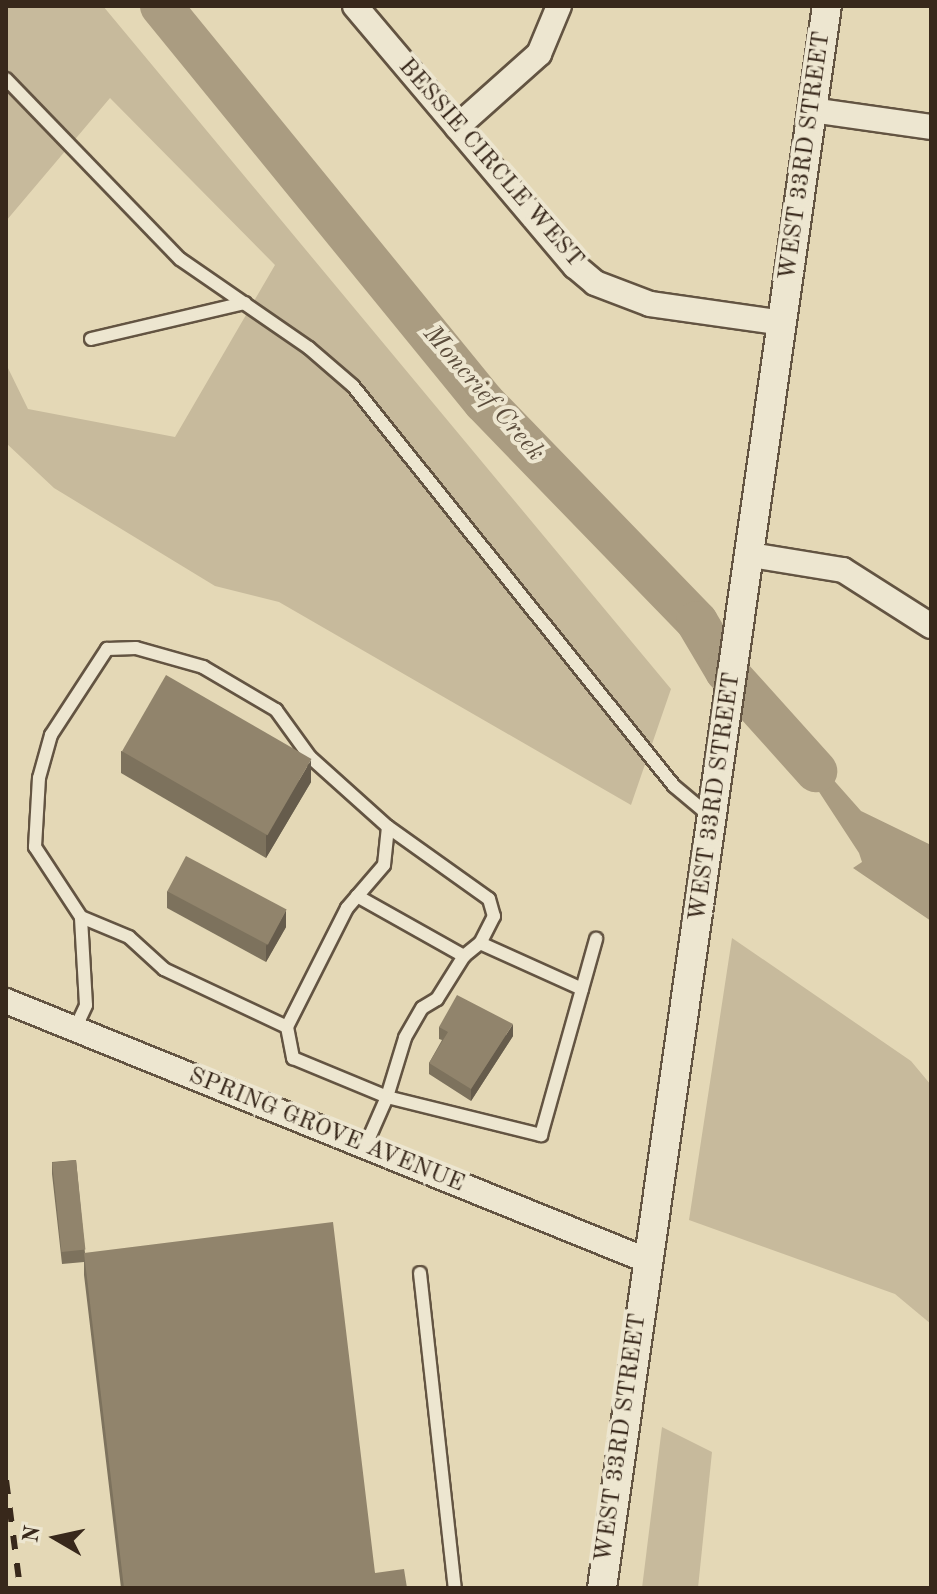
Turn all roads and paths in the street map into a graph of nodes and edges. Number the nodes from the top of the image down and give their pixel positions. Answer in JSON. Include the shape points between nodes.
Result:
{"nodes":[{"id":1,"x":355,"y":6,"type":"edge"},
{"id":2,"x":559,"y":6,"type":"edge"},
{"id":3,"x":827,"y":6,"type":"edge"},
{"id":4,"x":6,"y":79,"type":"edge"},
{"id":5,"x":812,"y":110,"type":"junction"},
{"id":6,"x":457,"y":127,"type":"junction"},
{"id":7,"x":931,"y":127,"type":"edge"},
{"id":8,"x":245,"y":303,"type":"junction"},
{"id":9,"x":783,"y":323,"type":"junction"},
{"id":10,"x":91,"y":339,"type":"dead end"},
{"id":11,"x":751,"y":555,"type":"junction"},
{"id":12,"x":931,"y":626,"type":"edge"},
{"id":13,"x":713,"y":819,"type":"junction"},
{"id":14,"x":388,"y":827,"type":"junction"},
{"id":15,"x":357,"y":896,"type":"junction"},
{"id":16,"x":81,"y":917,"type":"junction"},
{"id":17,"x":596,"y":939,"type":"dead end"},
{"id":18,"x":480,"y":943,"type":"junction"},
{"id":19,"x":464,"y":956,"type":"junction"},
{"id":20,"x":582,"y":989,"type":"junction"},
{"id":21,"x":6,"y":1001,"type":"edge"},
{"id":22,"x":287,"y":1027,"type":"junction"},
{"id":23,"x":75,"y":1029,"type":"junction"},
{"id":24,"x":387,"y":1097,"type":"junction"},
{"id":25,"x":365,"y":1147,"type":"junction"},
{"id":26,"x":646,"y":1260,"type":"junction"},
{"id":27,"x":420,"y":1273,"type":"dead end"},
{"id":28,"x":455,"y":1588,"type":"edge"},
{"id":29,"x":602,"y":1588,"type":"edge"}],
"edges":[{"from":1,"to":6,"type":"street","name":"BESSIE CIRCLE WEST"},
{"from":2,"to":6,"type":"street","via":[[539,54]]},
{"from":3,"to":5,"type":"street","name":"WEST 33RD STREET"},
{"from":4,"to":8,"type":"lane","via":[[180,259]]},
{"from":5,"to":7,"type":"street"},
{"from":5,"to":9,"type":"street","name":"WEST 33RD STREET"},
{"from":6,"to":9,"type":"street","name":"BESSIE CIRCLE WEST","via":[[595,283],[650,304]]},
{"from":8,"to":10,"type":"lane"},
{"from":8,"to":13,"type":"lane","via":[[353,386],[674,786]]},
{"from":9,"to":11,"type":"street","name":"WEST 33RD STREET"},
{"from":11,"to":12,"type":"street","via":[[843,570]]},
{"from":11,"to":13,"type":"street","name":"WEST 33RD STREET"},
{"from":13,"to":26,"type":"street","name":"WEST 33RD STREET"},
{"from":14,"to":15,"type":"lane","via":[[384,865]]},
{"from":14,"to":16,"type":"lane","via":[[310,757],[276,710],[203,667],[136,648],[107,649],[51,735],[39,778],[35,847]]},
{"from":14,"to":18,"type":"lane","via":[[489,899],[494,916]]},
{"from":15,"to":19,"type":"lane"},
{"from":15,"to":22,"type":"lane"},
{"from":16,"to":22,"type":"lane","via":[[129,937],[164,969]]},
{"from":16,"to":23,"type":"lane","via":[[86,1005]]},
{"from":17,"to":20,"type":"lane"},
{"from":18,"to":19,"type":"lane"},
{"from":18,"to":20,"type":"lane"},
{"from":19,"to":24,"type":"lane","via":[[405,1038]]},
{"from":20,"to":24,"type":"lane","via":[[541,1135]]},
{"from":21,"to":23,"type":"street","name":"SPRING GROVE AVENUE"},
{"from":22,"to":24,"type":"lane","via":[[293,1058]]},
{"from":23,"to":25,"type":"street","name":"SPRING GROVE AVENUE"},
{"from":24,"to":25,"type":"lane"},
{"from":25,"to":26,"type":"street","name":"SPRING GROVE AVENUE"},
{"from":26,"to":29,"type":"street","name":"WEST 33RD STREET"},
{"from":27,"to":28,"type":"lane"}]}
